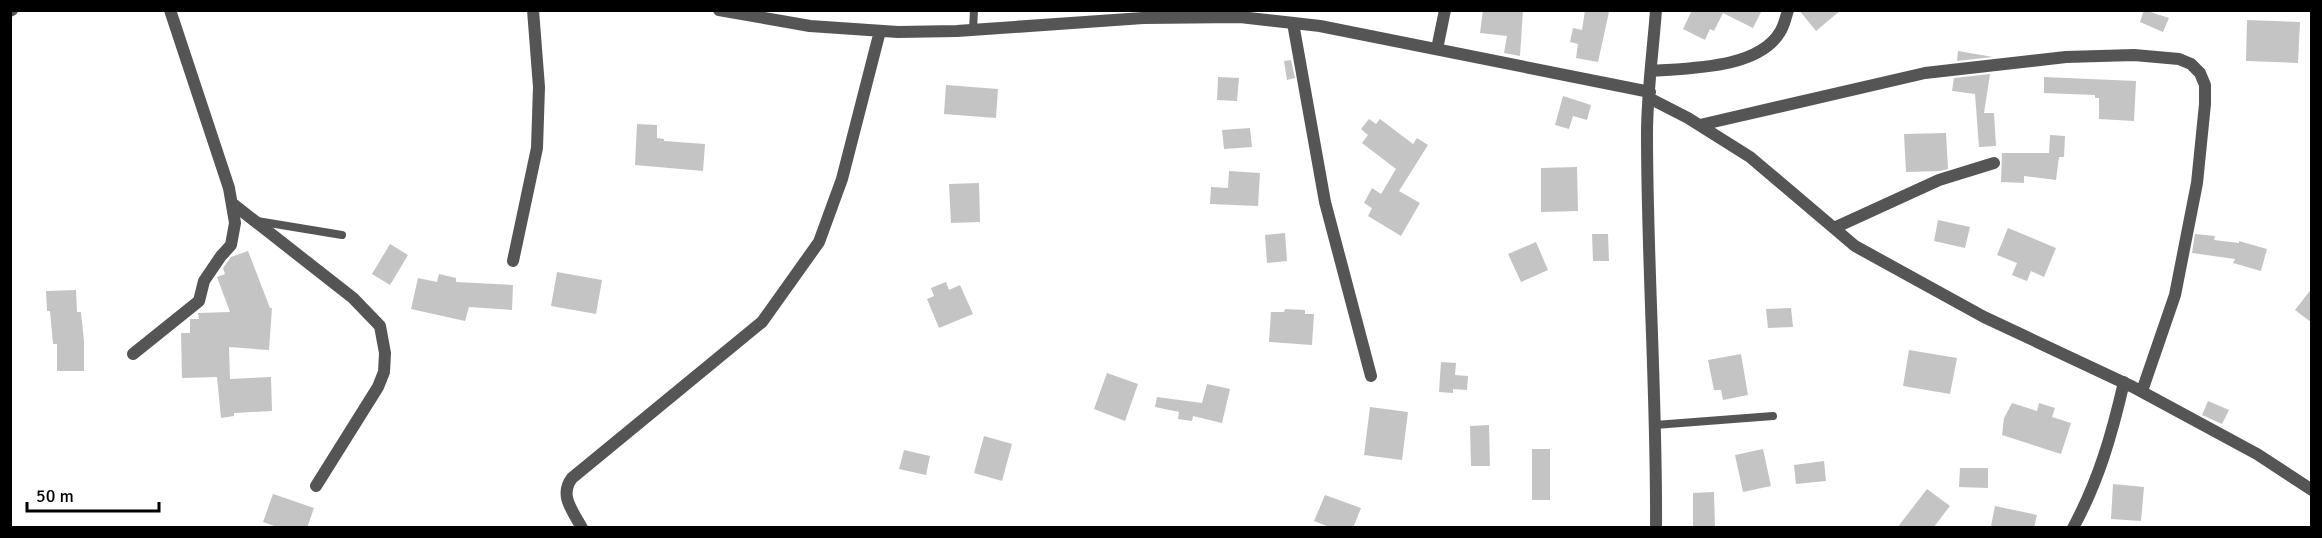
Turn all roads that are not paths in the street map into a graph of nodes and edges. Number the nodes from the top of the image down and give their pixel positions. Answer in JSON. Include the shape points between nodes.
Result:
{"nodes":[{"id":1,"x":170,"y":10,"type":"edge"},
{"id":2,"x":533,"y":10,"type":"edge"},
{"id":3,"x":719,"y":10,"type":"edge"},
{"id":4,"x":974,"y":10,"type":"edge"},
{"id":5,"x":1445,"y":10,"type":"edge"},
{"id":6,"x":1656,"y":10,"type":"edge"},
{"id":7,"x":1788,"y":10,"type":"edge"},
{"id":8,"x":1293,"y":23,"type":"junction"},
{"id":9,"x":973,"y":30,"type":"junction"},
{"id":10,"x":880,"y":31,"type":"junction"},
{"id":11,"x":1437,"y":49,"type":"junction"},
{"id":12,"x":1651,"y":71,"type":"junction"},
{"id":13,"x":1650,"y":95,"type":"junction"},
{"id":14,"x":1700,"y":125,"type":"junction"},
{"id":15,"x":1994,"y":163,"type":"dead end"},
{"id":16,"x":233,"y":204,"type":"junction"},
{"id":17,"x":254,"y":220,"type":"junction"},
{"id":18,"x":1833,"y":228,"type":"junction"},
{"id":19,"x":342,"y":235,"type":"dead end"},
{"id":20,"x":513,"y":261,"type":"dead end"},
{"id":21,"x":133,"y":354,"type":"dead end"},
{"id":22,"x":1371,"y":376,"type":"dead end"},
{"id":23,"x":2124,"y":382,"type":"junction"},
{"id":24,"x":2142,"y":391,"type":"junction"},
{"id":25,"x":1773,"y":416,"type":"dead end"},
{"id":26,"x":1655,"y":425,"type":"junction"},
{"id":27,"x":316,"y":486,"type":"dead end"},
{"id":28,"x":2312,"y":490,"type":"edge"},
{"id":29,"x":582,"y":528,"type":"edge"},
{"id":30,"x":1656,"y":528,"type":"edge"},
{"id":31,"x":2073,"y":528,"type":"edge"}],
"edges":[{"from":1,"to":16,"type":"street"},
{"from":2,"to":20,"type":"street","via":[[539,87],[537,148]]},
{"from":3,"to":10,"type":"street","via":[[810,26]]},
{"from":4,"to":9,"type":"lane"},
{"from":5,"to":11,"type":"street"},
{"from":6,"to":12,"type":"street"},
{"from":7,"to":12,"type":"street","via":[[1781,32],[1766,49],[1706,67]]},
{"from":8,"to":9,"type":"street","via":[[1240,17],[1143,18]]},
{"from":8,"to":11,"type":"street"},
{"from":8,"to":22,"type":"street","via":[[1325,202]]},
{"from":9,"to":10,"type":"street"},
{"from":10,"to":29,"type":"street","via":[[842,179],[819,242],[762,322],[572,478],[566,486],[566,496]]},
{"from":11,"to":13,"type":"street"},
{"from":12,"to":13,"type":"street"},
{"from":13,"to":14,"type":"street"},
{"from":13,"to":26,"type":"street","via":[[1647,131]]},
{"from":14,"to":18,"type":"street","via":[[1749,157]]},
{"from":14,"to":24,"type":"street","via":[[1925,73],[2066,57],[2134,55],[2179,59],[2191,64],[2205,85],[2197,183],[2175,295]]},
{"from":15,"to":18,"type":"street","via":[[1939,180]]},
{"from":16,"to":17,"type":"street"},
{"from":16,"to":21,"type":"street","via":[[231,245],[204,281],[199,301]]},
{"from":17,"to":19,"type":"lane"},
{"from":17,"to":27,"type":"street","via":[[353,298],[380,326],[385,353],[378,387]]},
{"from":18,"to":23,"type":"street","via":[[1855,246],[1984,317]]},
{"from":23,"to":24,"type":"street"},
{"from":23,"to":31,"type":"street","via":[[2110,440]]},
{"from":24,"to":28,"type":"street","via":[[2257,454]]},
{"from":25,"to":26,"type":"lane"},
{"from":26,"to":30,"type":"street"}]}
